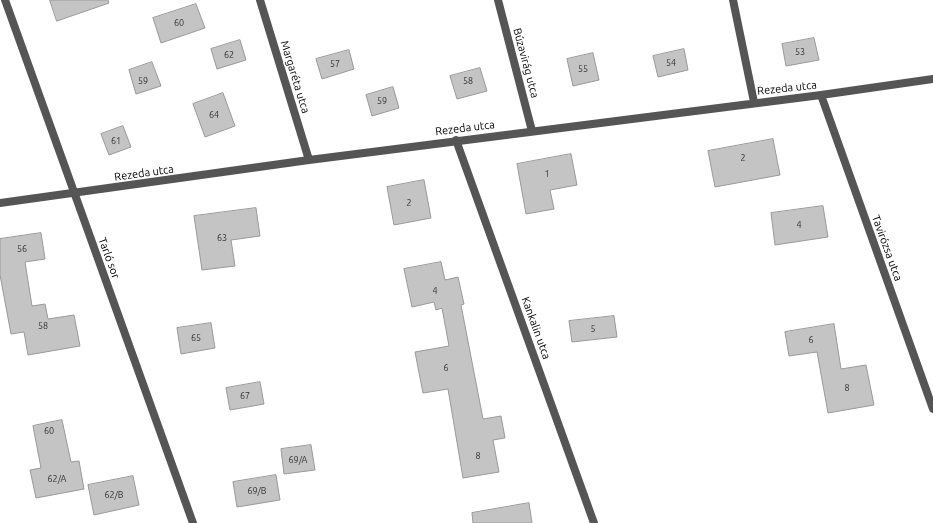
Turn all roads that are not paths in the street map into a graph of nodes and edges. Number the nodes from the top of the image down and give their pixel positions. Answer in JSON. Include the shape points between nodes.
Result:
{"nodes":[{"id":1,"x":5,"y":0,"type":"edge"},
{"id":2,"x":260,"y":0,"type":"edge"},
{"id":3,"x":498,"y":0,"type":"edge"},
{"id":4,"x":733,"y":0,"type":"edge"},
{"id":5,"x":933,"y":79,"type":"edge"},
{"id":6,"x":821,"y":95,"type":"junction"},
{"id":7,"x":754,"y":102,"type":"junction"},
{"id":8,"x":532,"y":131,"type":"junction"},
{"id":9,"x":456,"y":140,"type":"junction"},
{"id":10,"x":309,"y":160,"type":"junction"},
{"id":11,"x":74,"y":194,"type":"junction"},
{"id":12,"x":0,"y":203,"type":"edge"},
{"id":13,"x":933,"y":409,"type":"edge"},
{"id":14,"x":193,"y":523,"type":"edge"},
{"id":15,"x":594,"y":523,"type":"edge"}],
"edges":[{"from":1,"to":11,"type":"street","name":"Tarló sor"},
{"from":2,"to":10,"type":"street","name":"Margaréta utca"},
{"from":3,"to":8,"type":"street","name":"Búzavirág utca"},
{"from":4,"to":7,"type":"street"},
{"from":5,"to":6,"type":"street","name":"Rezeda utca"},
{"from":6,"to":7,"type":"street","name":"Rezeda utca"},
{"from":6,"to":13,"type":"street","name":"Tavirózsa utca"},
{"from":7,"to":8,"type":"street","name":"Rezeda utca"},
{"from":8,"to":9,"type":"street","name":"Rezeda utca"},
{"from":9,"to":10,"type":"street","name":"Rezeda utca"},
{"from":9,"to":15,"type":"street","name":"Kankalin utca"},
{"from":10,"to":11,"type":"street","name":"Rezeda utca"},
{"from":11,"to":12,"type":"street","name":"Rezeda utca"},
{"from":11,"to":14,"type":"street","name":"Tarló sor"}]}
